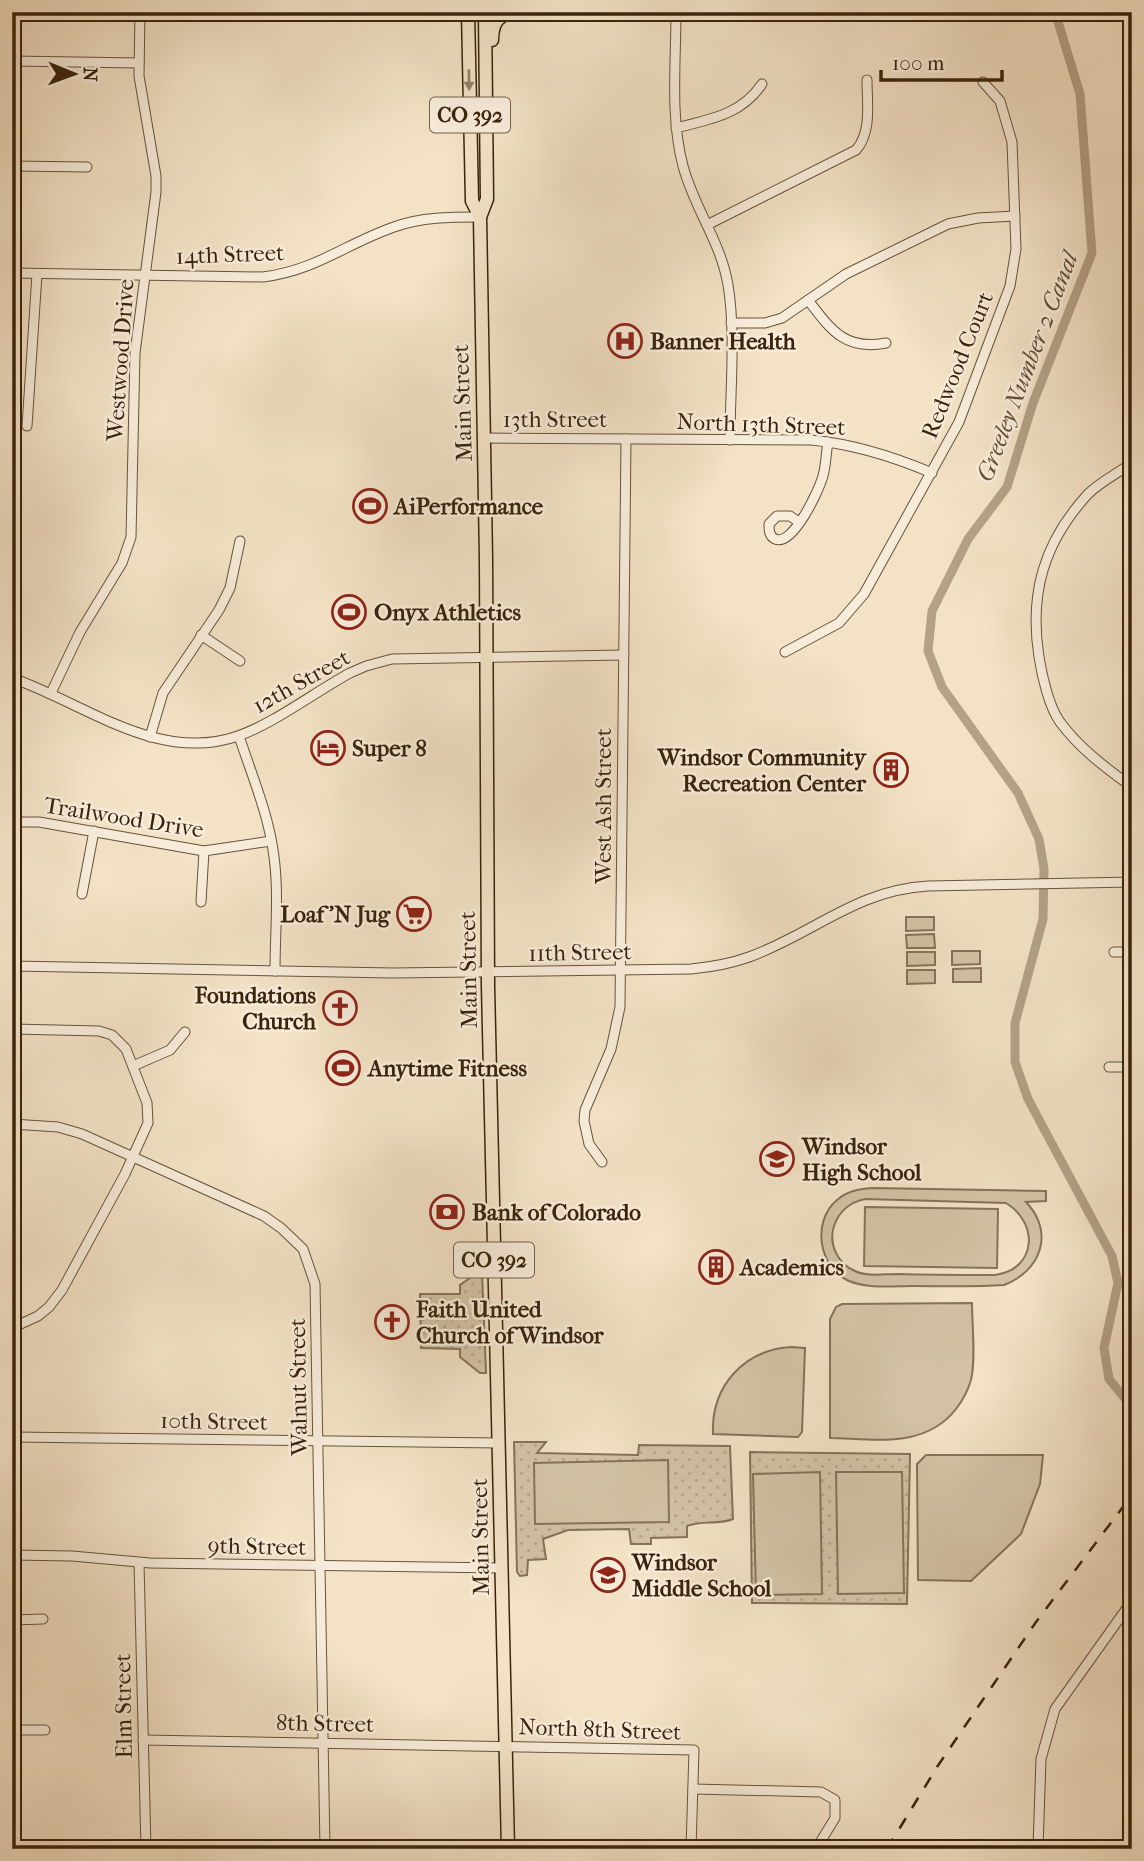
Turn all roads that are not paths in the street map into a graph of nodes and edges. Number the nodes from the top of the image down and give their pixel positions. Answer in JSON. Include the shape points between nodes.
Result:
{"nodes":[{"id":1,"x":140,"y":12,"type":"edge"},
{"id":2,"x":468,"y":12,"type":"edge"},
{"id":3,"x":485,"y":12,"type":"edge"},
{"id":4,"x":540,"y":12,"type":"edge"},
{"id":5,"x":676,"y":12,"type":"edge"},
{"id":6,"x":12,"y":61,"type":"edge"},
{"id":7,"x":139,"y":63,"type":"junction"},
{"id":8,"x":867,"y":80,"type":"dead end"},
{"id":9,"x":983,"y":82,"type":"dead end"},
{"id":10,"x":762,"y":84,"type":"dead end"},
{"id":11,"x":486,"y":107,"type":"junction"},
{"id":12,"x":676,"y":128,"type":"junction"},
{"id":13,"x":12,"y":166,"type":"edge"},
{"id":14,"x":87,"y":167,"type":"dead end"},
{"id":15,"x":1015,"y":216,"type":"junction"},
{"id":16,"x":480,"y":217,"type":"junction"},
{"id":17,"x":708,"y":225,"type":"junction"},
{"id":18,"x":12,"y":273,"type":"edge"},
{"id":19,"x":37,"y":274,"type":"junction"},
{"id":20,"x":145,"y":275,"type":"junction"},
{"id":21,"x":808,"y":300,"type":"junction"},
{"id":22,"x":731,"y":323,"type":"junction"},
{"id":23,"x":886,"y":343,"type":"dead end"},
{"id":24,"x":27,"y":426,"type":"dead end"},
{"id":25,"x":484,"y":438,"type":"junction"},
{"id":26,"x":626,"y":439,"type":"junction"},
{"id":27,"x":730,"y":440,"type":"junction"},
{"id":28,"x":828,"y":442,"type":"junction"},
{"id":29,"x":1132,"y":463,"type":"edge"},
{"id":30,"x":932,"y":473,"type":"junction"},
{"id":31,"x":799,"y":522,"type":"dead end"},
{"id":32,"x":240,"y":541,"type":"dead end"},
{"id":33,"x":201,"y":635,"type":"junction"},
{"id":34,"x":785,"y":652,"type":"dead end"},
{"id":35,"x":624,"y":654,"type":"junction"},
{"id":36,"x":487,"y":656,"type":"junction"},
{"id":37,"x":240,"y":661,"type":"dead end"},
{"id":38,"x":12,"y":677,"type":"edge"},
{"id":39,"x":51,"y":693,"type":"junction"},
{"id":40,"x":239,"y":736,"type":"junction"},
{"id":41,"x":150,"y":737,"type":"junction"},
{"id":42,"x":1132,"y":787,"type":"edge"},
{"id":43,"x":12,"y":822,"type":"edge"},
{"id":44,"x":94,"y":831,"type":"junction"},
{"id":45,"x":271,"y":841,"type":"junction"},
{"id":46,"x":204,"y":851,"type":"junction"},
{"id":47,"x":1132,"y":882,"type":"edge"},
{"id":48,"x":82,"y":894,"type":"dead end"},
{"id":49,"x":201,"y":902,"type":"dead end"},
{"id":50,"x":1114,"y":952,"type":"dead end"},
{"id":51,"x":1132,"y":952,"type":"edge"},
{"id":52,"x":12,"y":966,"type":"edge"},
{"id":53,"x":621,"y":970,"type":"junction"},
{"id":54,"x":275,"y":971,"type":"junction"},
{"id":55,"x":488,"y":974,"type":"junction"},
{"id":56,"x":12,"y":1029,"type":"edge"},
{"id":57,"x":185,"y":1032,"type":"dead end"},
{"id":58,"x":133,"y":1066,"type":"junction"},
{"id":59,"x":1132,"y":1067,"type":"edge"},
{"id":60,"x":1109,"y":1068,"type":"dead end"},
{"id":61,"x":12,"y":1124,"type":"edge"},
{"id":62,"x":133,"y":1157,"type":"junction"},
{"id":63,"x":602,"y":1162,"type":"dead end"},
{"id":64,"x":12,"y":1328,"type":"edge"},
{"id":65,"x":12,"y":1437,"type":"edge"},
{"id":66,"x":320,"y":1442,"type":"junction"},
{"id":67,"x":498,"y":1444,"type":"junction"},
{"id":68,"x":12,"y":1555,"type":"edge"},
{"id":69,"x":139,"y":1563,"type":"junction"},
{"id":70,"x":320,"y":1566,"type":"junction"},
{"id":71,"x":501,"y":1568,"type":"junction"},
{"id":72,"x":1132,"y":1601,"type":"edge"},
{"id":73,"x":43,"y":1619,"type":"dead end"},
{"id":74,"x":12,"y":1620,"type":"edge"},
{"id":75,"x":12,"y":1730,"type":"edge"},
{"id":76,"x":45,"y":1730,"type":"dead end"},
{"id":77,"x":143,"y":1740,"type":"junction"},
{"id":78,"x":323,"y":1742,"type":"junction"},
{"id":79,"x":505,"y":1745,"type":"junction"},
{"id":80,"x":693,"y":1789,"type":"junction"},
{"id":81,"x":1038,"y":1848,"type":"edge"},
{"id":82,"x":146,"y":1849,"type":"edge"},
{"id":83,"x":325,"y":1849,"type":"edge"},
{"id":84,"x":508,"y":1849,"type":"edge"},
{"id":85,"x":691,"y":1849,"type":"edge"},
{"id":86,"x":816,"y":1849,"type":"edge"},
{"id":87,"x":1062,"y":1849,"type":"edge"}],
"edges":[{"from":1,"to":7,"type":"street","name":"Westwood Drive"},
{"from":2,"to":16,"type":"main road","name":"Main Street","number":"CO 392","one_way":true,"via":[[472,201]]},
{"from":3,"to":11,"type":"main road","name":"Main Street","number":"CO 392"},
{"from":4,"to":11,"type":"main road","via":[[508,13],[494,24]]},
{"from":5,"to":12,"type":"street"},
{"from":6,"to":7,"type":"street"},
{"from":7,"to":20,"type":"street","name":"Westwood Drive","via":[[156,176]]},
{"from":8,"to":17,"type":"street","via":[[866,130],[856,150]]},
{"from":9,"to":15,"type":"street","name":"Redwood Court","via":[[1000,101],[1011,135]]},
{"from":10,"to":12,"type":"street","via":[[735,110]]},
{"from":11,"to":16,"type":"main road","name":"Main Street","number":"CO 392","via":[[487,199]]},
{"from":12,"to":17,"type":"street","via":[[687,178]]},
{"from":13,"to":14,"type":"street"},
{"from":15,"to":21,"type":"street","via":[[963,220],[940,228],[846,274]]},
{"from":15,"to":30,"type":"street","name":"Redwood Court","via":[[1010,286],[959,422]]},
{"from":16,"to":20,"type":"street","name":"14th Street","via":[[406,223],[318,263],[279,275]]},
{"from":16,"to":25,"type":"main road","name":"Main Street","number":"CO 392"},
{"from":17,"to":22,"type":"street","via":[[725,270]]},
{"from":18,"to":19,"type":"street","name":"14th Street"},
{"from":19,"to":20,"type":"street","name":"14th Street"},
{"from":19,"to":24,"type":"street"},
{"from":20,"to":39,"type":"street","name":"Westwood Drive","via":[[135,353],[130,542]]},
{"from":21,"to":22,"type":"street","via":[[772,322]]},
{"from":21,"to":23,"type":"street","via":[[849,342],[868,347]]},
{"from":22,"to":27,"type":"street"},
{"from":25,"to":26,"type":"street","name":"13th Street"},
{"from":25,"to":36,"type":"main road","name":"Main Street","number":"CO 392"},
{"from":26,"to":27,"type":"street","name":"North 13th Street"},
{"from":26,"to":35,"type":"street","name":"West Ash Street"},
{"from":27,"to":28,"type":"street","name":"North 13th Street"},
{"from":28,"to":30,"type":"street","name":"North 13th Street","via":[[877,452]]},
{"from":28,"to":31,"type":"street","via":[[818,490]]},
{"from":29,"to":42,"type":"street","via":[[1090,493],[1059,531],[1043,566],[1035,626],[1042,677],[1059,721],[1092,758]]},
{"from":30,"to":34,"type":"street","name":"Redwood Court","via":[[857,604],[830,630]]},
{"from":32,"to":33,"type":"street","via":[[230,588]]},
{"from":33,"to":37,"type":"street"},
{"from":33,"to":41,"type":"street","via":[[163,693]]},
{"from":35,"to":36,"type":"street","name":"12th Street"},
{"from":35,"to":53,"type":"street","name":"West Ash Street"},
{"from":36,"to":40,"type":"street","name":"12th Street","via":[[399,658],[366,666]]},
{"from":36,"to":55,"type":"main road","name":"Main Street","number":"CO 392"},
{"from":38,"to":39,"type":"street","name":"12th Street"},
{"from":39,"to":41,"type":"street","name":"12th Street"},
{"from":40,"to":41,"type":"street","name":"12th Street","via":[[193,743]]},
{"from":40,"to":45,"type":"street"},
{"from":43,"to":44,"type":"street","name":"Trailwood Drive"},
{"from":44,"to":46,"type":"street","name":"Trailwood Drive"},
{"from":44,"to":48,"type":"street"},
{"from":45,"to":46,"type":"street","name":"Trailwood Drive"},
{"from":45,"to":54,"type":"street"},
{"from":46,"to":49,"type":"street"},
{"from":47,"to":53,"type":"street","name":"11th Street","via":[[895,890],[867,898],[769,949],[731,963]]},
{"from":50,"to":51,"type":"street"},
{"from":52,"to":54,"type":"street","name":"11th Street"},
{"from":53,"to":55,"type":"street","name":"11th Street"},
{"from":53,"to":63,"type":"street","name":"West Ash Street","via":[[618,1027],[584,1110],[589,1144]]},
{"from":54,"to":55,"type":"street","name":"11th Street"},
{"from":55,"to":67,"type":"main road","name":"Main Street","number":"CO 392"},
{"from":56,"to":58,"type":"street","via":[[104,1032],[123,1045]]},
{"from":57,"to":58,"type":"street","via":[[170,1050]]},
{"from":58,"to":62,"type":"street","via":[[149,1116]]},
{"from":59,"to":60,"type":"street"},
{"from":61,"to":62,"type":"street","name":"Walnut Street","via":[[70,1130]]},
{"from":62,"to":64,"type":"street","via":[[58,1296],[38,1316]]},
{"from":62,"to":66,"type":"street","name":"Walnut Street","via":[[264,1216],[303,1249],[315,1284]]},
{"from":65,"to":66,"type":"street","name":"10th Street"},
{"from":66,"to":67,"type":"street","name":"10th Street"},
{"from":66,"to":70,"type":"street","name":"Walnut Street"},
{"from":67,"to":71,"type":"main road","name":"Main Street","number":"CO 392"},
{"from":68,"to":69,"type":"street","name":"9th Street"},
{"from":69,"to":70,"type":"street","name":"9th Street"},
{"from":69,"to":77,"type":"street","name":"Elm Street"},
{"from":70,"to":71,"type":"street","name":"9th Street"},
{"from":70,"to":78,"type":"street","name":"Walnut Street"},
{"from":71,"to":79,"type":"main road","name":"Main Street","number":"CO 392"},
{"from":72,"to":81,"type":"street","via":[[1055,1709],[1041,1759]]},
{"from":73,"to":74,"type":"street"},
{"from":75,"to":76,"type":"street"},
{"from":77,"to":78,"type":"street","name":"8th Street"},
{"from":77,"to":82,"type":"street","name":"Elm Street"},
{"from":78,"to":79,"type":"street","name":"8th Street"},
{"from":78,"to":83,"type":"street","name":"Walnut Street"},
{"from":79,"to":80,"type":"street","name":"North 8th Street","via":[[694,1751]]},
{"from":79,"to":84,"type":"main road","name":"Main Street","number":"CO 392"},
{"from":80,"to":85,"type":"street"},
{"from":80,"to":86,"type":"street","via":[[826,1793],[835,1801],[837,1814]]},
{"from":81,"to":87,"type":"street"}]}
